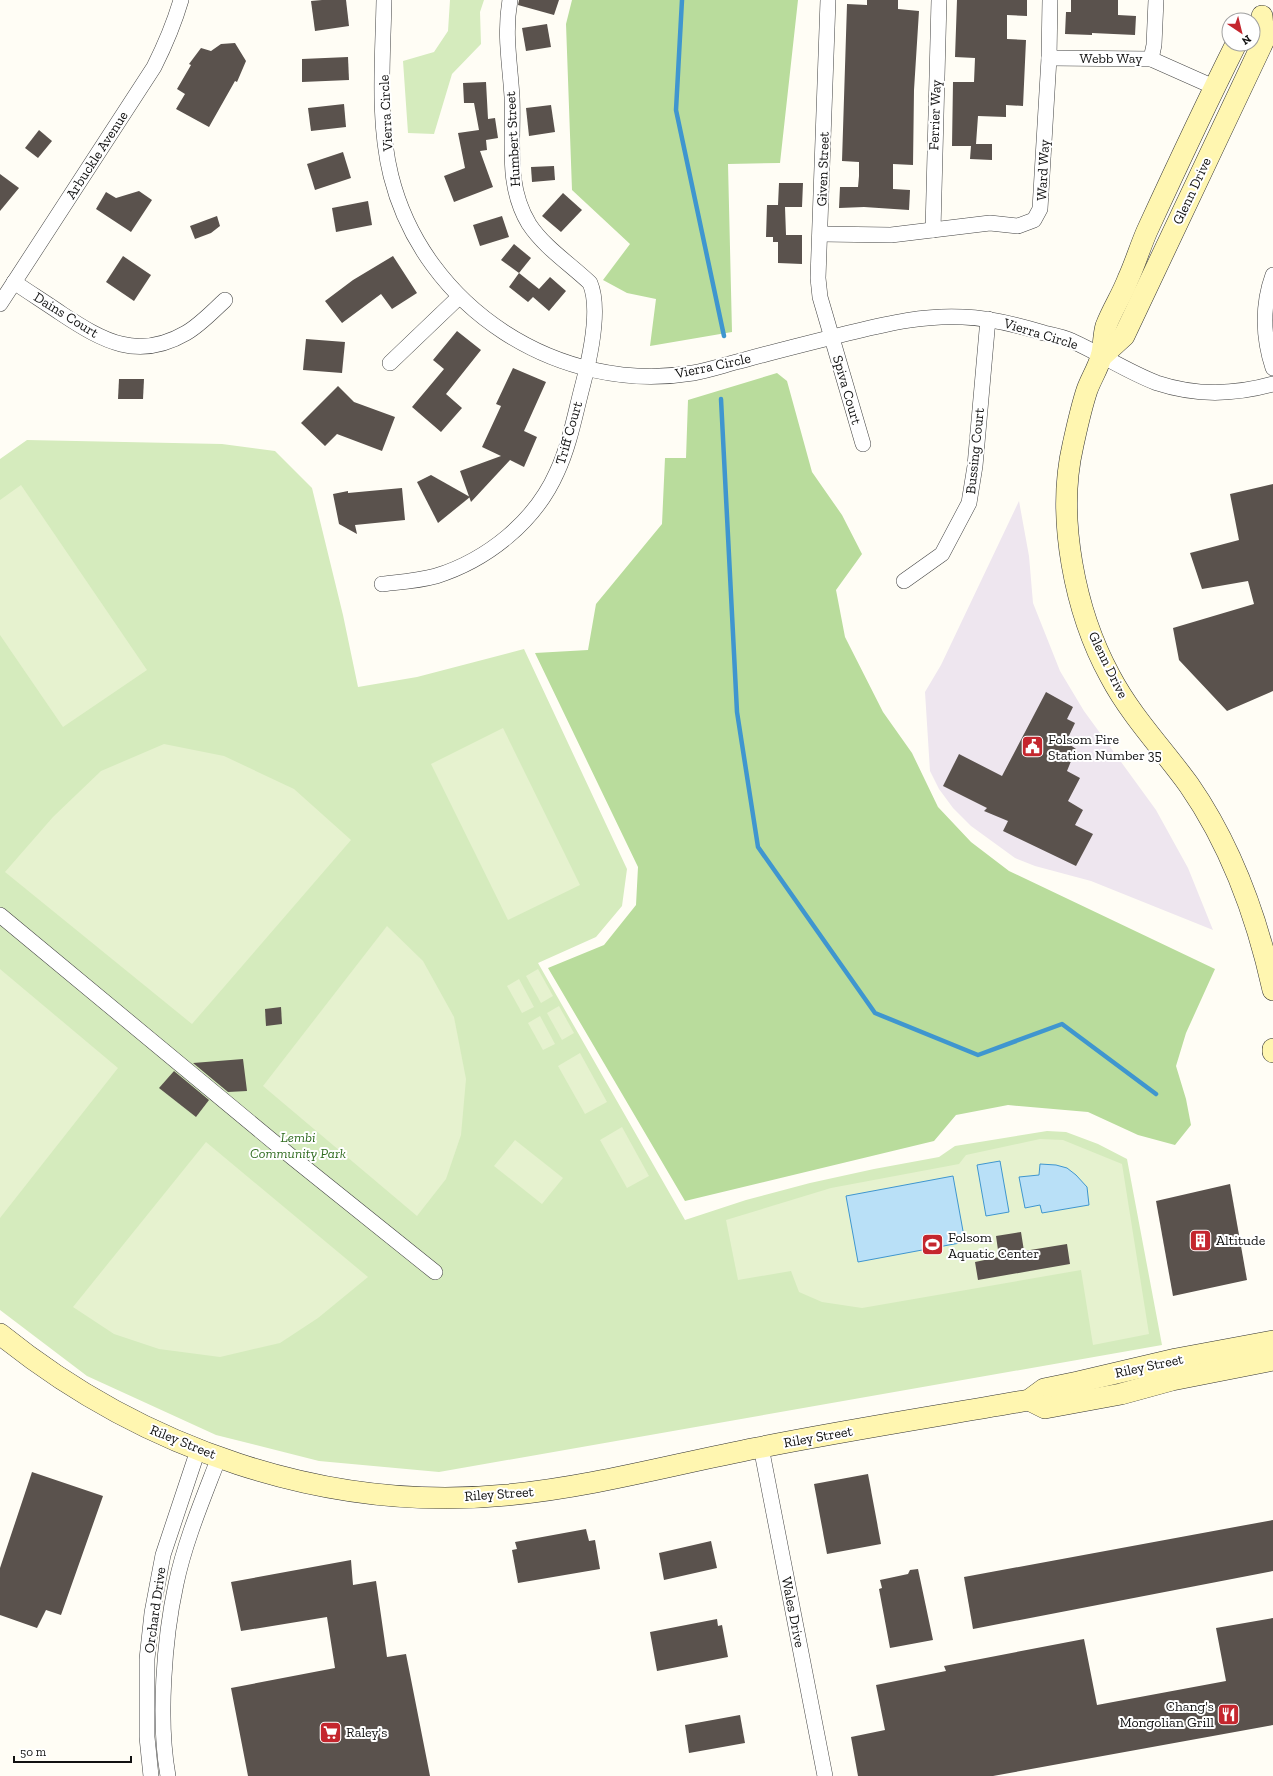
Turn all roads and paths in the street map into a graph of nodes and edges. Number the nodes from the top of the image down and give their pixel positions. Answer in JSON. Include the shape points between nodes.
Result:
{"nodes":[{"id":1,"x":181,"y":0,"type":"edge"},
{"id":2,"x":384,"y":0,"type":"edge"},
{"id":3,"x":510,"y":0,"type":"edge"},
{"id":4,"x":828,"y":0,"type":"edge"},
{"id":5,"x":939,"y":0,"type":"edge"},
{"id":6,"x":1050,"y":0,"type":"edge"},
{"id":7,"x":1156,"y":0,"type":"edge"},
{"id":8,"x":1262,"y":13,"type":"edge"},
{"id":9,"x":1232,"y":52,"type":"edge"},
{"id":10,"x":1245,"y":52,"type":"edge"},
{"id":11,"x":1049,"y":58,"type":"junction"},
{"id":12,"x":1151,"y":58,"type":"junction"},
{"id":13,"x":1214,"y":87,"type":"junction"},
{"id":14,"x":933,"y":230,"type":"junction"},
{"id":15,"x":821,"y":234,"type":"junction"},
{"id":16,"x":1273,"y":275,"type":"edge"},
{"id":17,"x":14,"y":282,"type":"junction"},
{"id":18,"x":459,"y":296,"type":"junction"},
{"id":19,"x":225,"y":300,"type":"dead end"},
{"id":20,"x":0,"y":304,"type":"edge"},
{"id":21,"x":988,"y":319,"type":"junction"},
{"id":22,"x":832,"y":337,"type":"junction"},
{"id":23,"x":1101,"y":357,"type":"junction"},
{"id":24,"x":390,"y":363,"type":"dead end"},
{"id":25,"x":1273,"y":368,"type":"edge"},
{"id":26,"x":587,"y":369,"type":"junction"},
{"id":27,"x":1273,"y":384,"type":"edge"},
{"id":28,"x":863,"y":444,"type":"dead end"},
{"id":29,"x":904,"y":581,"type":"dead end"},
{"id":30,"x":382,"y":584,"type":"dead end"},
{"id":31,"x":0,"y":915,"type":"edge"},
{"id":32,"x":1273,"y":990,"type":"edge"},
{"id":33,"x":435,"y":1272,"type":"dead end"},
{"id":34,"x":0,"y":1334,"type":"edge"},
{"id":35,"x":1273,"y":1341,"type":"edge"},
{"id":36,"x":1273,"y":1360,"type":"edge"},
{"id":37,"x":1029,"y":1400,"type":"junction"},
{"id":38,"x":761,"y":1447,"type":"junction"},
{"id":39,"x":198,"y":1450,"type":"junction"},
{"id":40,"x":219,"y":1457,"type":"junction"},
{"id":41,"x":151,"y":1776,"type":"edge"},
{"id":42,"x":168,"y":1776,"type":"edge"},
{"id":43,"x":825,"y":1776,"type":"edge"}],
"edges":[{"from":1,"to":17,"type":"street","name":"Arbuckle Avenue","via":[[171,32],[154,67]]},
{"from":2,"to":18,"type":"street","name":"Vierra Circle","via":[[383,123],[391,178],[405,217],[418,242],[433,266]]},
{"from":3,"to":26,"type":"street","name":"Humbert Street","via":[[506,45],[512,97],[514,186],[530,224],[542,239],[590,283],[594,292],[596,307]]},
{"from":4,"to":15,"type":"street","name":"Given Street"},
{"from":5,"to":14,"type":"street","name":"Ferrier Way"},
{"from":6,"to":11,"type":"street","name":"Ward Way"},
{"from":7,"to":12,"type":"street"},
{"from":8,"to":23,"type":"main road","name":"Glenn Drive","via":[[1264,40],[1124,336]]},
{"from":9,"to":13,"type":"main road","name":"Glenn Drive"},
{"from":10,"to":13,"type":"main road","via":[[1232,82],[1226,89]]},
{"from":11,"to":12,"type":"street","name":"Webb Way"},
{"from":11,"to":14,"type":"street","name":"Ward Way","via":[[1040,209],[1034,220],[1018,226],[990,223]]},
{"from":12,"to":13,"type":"street","name":"Webb Way"},
{"from":13,"to":23,"type":"main road","name":"Glenn Drive","via":[[1106,328]]},
{"from":14,"to":15,"type":"street","name":"Ward Way","via":[[891,235]]},
{"from":15,"to":22,"type":"street","name":"Given Street","via":[[818,278]]},
{"from":16,"to":25,"type":"street","via":[[1265,313],[1266,343]]},
{"from":17,"to":19,"type":"street","name":"Dains Court","via":[[100,337],[124,345],[162,343],[180,336],[197,326]]},
{"from":17,"to":20,"type":"street","name":"Arbuckle Avenue"},
{"from":18,"to":24,"type":"street"},
{"from":18,"to":26,"type":"street","name":"Vierra Circle","via":[[488,322],[511,338],[561,362]]},
{"from":21,"to":22,"type":"street","name":"Vierra Circle","via":[[933,317],[904,320]]},
{"from":21,"to":23,"type":"street","name":"Vierra Circle","via":[[1071,340]]},
{"from":21,"to":29,"type":"street","name":"Bussing Court","via":[[976,466],[969,503],[942,554]]},
{"from":22,"to":26,"type":"street","name":"Vierra Circle","via":[[694,373],[639,376]]},
{"from":22,"to":28,"type":"street","name":"Spiva Court"},
{"from":23,"to":27,"type":"street","name":"Vierra Circle","via":[[1155,382],[1179,389],[1228,393]]},
{"from":23,"to":32,"type":"main road","name":"Glenn Drive","via":[[1077,426],[1068,474],[1068,525],[1074,578],[1082,608],[1096,646],[1120,694],[1189,786],[1240,878],[1260,936]]},
{"from":26,"to":30,"type":"street","name":"Triff Court","via":[[567,448],[557,473],[527,518],[507,537],[461,566],[436,576]]},
{"from":31,"to":33,"type":"street"},
{"from":34,"to":39,"type":"main road","name":"Riley Street","via":[[82,1392],[135,1422]]},
{"from":35,"to":37,"type":"main road","name":"Riley Street","via":[[1044,1388]]},
{"from":36,"to":37,"type":"main road","name":"Riley Street","via":[[1045,1408]]},
{"from":37,"to":38,"type":"main road","name":"Riley Street"},
{"from":38,"to":40,"type":"main road","name":"Riley Street","via":[[554,1489],[505,1495],[455,1497],[356,1492],[314,1485]]},
{"from":38,"to":43,"type":"street","name":"Wales Drive"},
{"from":39,"to":40,"type":"main road","name":"Riley Street"},
{"from":39,"to":41,"type":"street","name":"Orchard Drive","via":[[163,1555],[152,1613],[147,1659],[147,1737]]},
{"from":40,"to":42,"type":"street","name":"Orchard Drive","via":[[185,1549],[174,1591],[164,1701]]}]}
